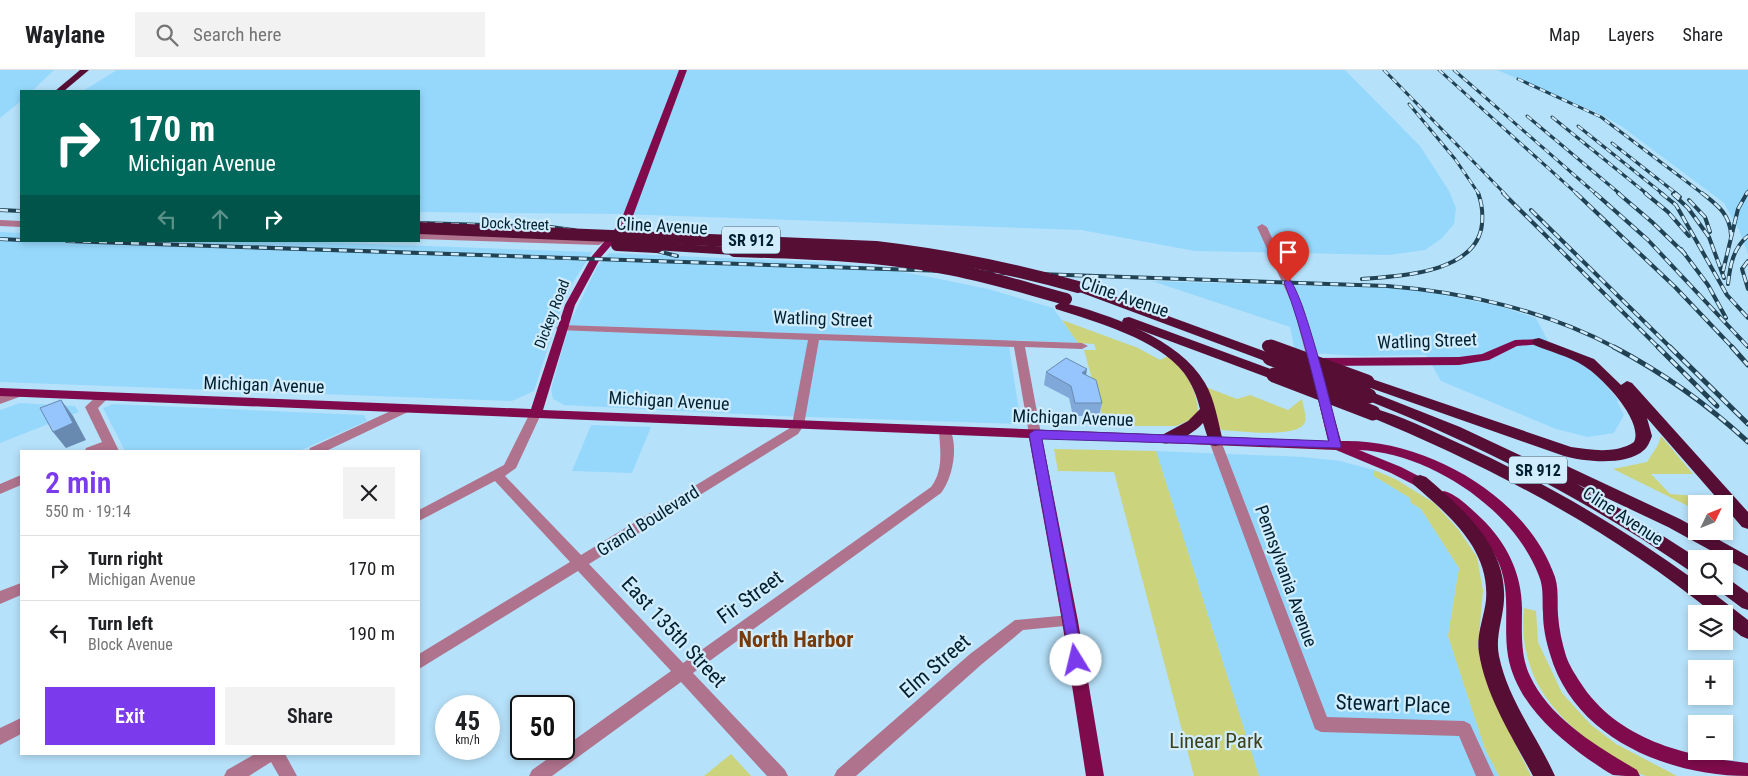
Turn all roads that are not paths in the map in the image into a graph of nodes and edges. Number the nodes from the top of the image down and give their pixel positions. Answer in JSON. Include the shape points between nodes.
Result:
{"nodes":[{"id":1,"x":85,"y":70,"type":"edge"},
{"id":2,"x":683,"y":70,"type":"edge"},
{"id":3,"x":60,"y":90,"type":"edge"},
{"id":4,"x":0,"y":223,"type":"edge"},
{"id":5,"x":20,"y":224,"type":"edge"},
{"id":6,"x":1262,"y":227,"type":"dead end"},
{"id":7,"x":420,"y":228,"type":"edge"},
{"id":8,"x":420,"y":234,"type":"edge"},
{"id":9,"x":420,"y":234,"type":"edge"},
{"id":10,"x":610,"y":242,"type":"junction"},
{"id":11,"x":1064,"y":303,"type":"junction"},
{"id":12,"x":562,"y":328,"type":"junction"},
{"id":13,"x":814,"y":336,"type":"junction"},
{"id":14,"x":1539,"y":342,"type":"junction"},
{"id":15,"x":1019,"y":344,"type":"junction"},
{"id":16,"x":1082,"y":346,"type":"dead end"},
{"id":17,"x":1314,"y":362,"type":"junction"},
{"id":18,"x":1368,"y":389,"type":"junction"},
{"id":19,"x":0,"y":392,"type":"edge"},
{"id":20,"x":18,"y":393,"type":"junction"},
{"id":21,"x":104,"y":396,"type":"junction"},
{"id":22,"x":0,"y":400,"type":"edge"},
{"id":23,"x":406,"y":408,"type":"junction"},
{"id":24,"x":1207,"y":410,"type":"junction"},
{"id":25,"x":536,"y":412,"type":"junction"},
{"id":26,"x":798,"y":425,"type":"junction"},
{"id":27,"x":1454,"y":429,"type":"junction"},
{"id":28,"x":945,"y":430,"type":"junction"},
{"id":29,"x":1035,"y":434,"type":"junction"},
{"id":30,"x":1167,"y":439,"type":"junction"},
{"id":31,"x":1215,"y":441,"type":"junction"},
{"id":32,"x":1336,"y":446,"type":"junction"},
{"id":33,"x":111,"y":447,"type":"edge"},
{"id":34,"x":96,"y":450,"type":"edge"},
{"id":35,"x":317,"y":450,"type":"edge"},
{"id":36,"x":496,"y":474,"type":"junction"},
{"id":37,"x":20,"y":480,"type":"edge"},
{"id":38,"x":1420,"y":481,"type":"junction"},
{"id":39,"x":0,"y":489,"type":"edge"},
{"id":40,"x":420,"y":515,"type":"edge"},
{"id":41,"x":1748,"y":524,"type":"edge"},
{"id":42,"x":1688,"y":560,"type":"edge"},
{"id":43,"x":580,"y":563,"type":"junction"},
{"id":44,"x":1748,"y":564,"type":"edge"},
{"id":45,"x":20,"y":588,"type":"edge"},
{"id":46,"x":1733,"y":592,"type":"edge"},
{"id":47,"x":0,"y":598,"type":"edge"},
{"id":48,"x":1748,"y":603,"type":"edge"},
{"id":49,"x":1070,"y":621,"type":"junction"},
{"id":50,"x":1748,"y":631,"type":"edge"},
{"id":51,"x":420,"y":661,"type":"edge"},
{"id":52,"x":682,"y":672,"type":"junction"},
{"id":53,"x":1321,"y":724,"type":"joint"},
{"id":54,"x":20,"y":727,"type":"edge"},
{"id":55,"x":0,"y":737,"type":"edge"},
{"id":56,"x":268,"y":755,"type":"edge"},
{"id":57,"x":277,"y":755,"type":"edge"},
{"id":58,"x":1748,"y":771,"type":"edge"},
{"id":59,"x":233,"y":776,"type":"edge"},
{"id":60,"x":288,"y":776,"type":"edge"},
{"id":61,"x":538,"y":776,"type":"edge"},
{"id":62,"x":779,"y":776,"type":"edge"},
{"id":63,"x":843,"y":776,"type":"edge"},
{"id":64,"x":1094,"y":776,"type":"edge"},
{"id":65,"x":1485,"y":776,"type":"edge"},
{"id":66,"x":1544,"y":776,"type":"edge"},
{"id":67,"x":1631,"y":776,"type":"edge"}],
"edges":[{"from":1,"to":3,"type":"highway"},
{"from":2,"to":10,"type":"main road","name":"Dickey Road","via":[[628,219]]},
{"from":4,"to":5,"type":"street"},
{"from":6,"to":17,"type":"street","via":[[1298,306]]},
{"from":7,"to":18,"type":"highway","name":"Cline Avenue","number":"SR 912","bridge":true,"via":[[881,246],[928,252],[1006,267],[1078,287]]},
{"from":8,"to":10,"type":"street","name":"Dock Street"},
{"from":9,"to":11,"type":"highway","name":"Cline Avenue","number":"SR 912","bridge":true,"via":[[734,251],[850,261],[922,272]]},
{"from":10,"to":12,"type":"main road","name":"Dickey Road","via":[[584,277]]},
{"from":11,"to":24,"type":"highway","via":[[1171,353],[1185,364],[1197,381]]},
{"from":11,"to":50,"type":"highway","name":"Cline Avenue","number":"SR 912","bridge":true,"via":[[1173,337],[1274,375],[1428,435],[1499,467],[1583,514],[1658,563]]},
{"from":12,"to":13,"type":"street","name":"Watling Street"},
{"from":12,"to":25,"type":"main road","name":"Dickey Road"},
{"from":13,"to":15,"type":"street","name":"Watling Street"},
{"from":13,"to":26,"type":"street"},
{"from":14,"to":17,"type":"main road","name":"Watling Street","via":[[1515,342],[1485,357],[1459,361]]},
{"from":14,"to":18,"type":"highway","via":[[1581,358],[1602,373],[1642,422],[1644,435],[1639,445],[1628,453],[1613,456],[1569,452]]},
{"from":14,"to":41,"type":"highway","via":[[1573,347],[1596,358],[1610,370],[1627,385]]},
{"from":15,"to":16,"type":"street","name":"Watling Street"},
{"from":15,"to":29,"type":"street"},
{"from":17,"to":32,"type":"main road"},
{"from":18,"to":27,"type":"highway","name":"Cline Avenue","number":"SR 912"},
{"from":19,"to":20,"type":"main road","name":"Michigan Avenue"},
{"from":20,"to":21,"type":"main road","name":"Michigan Avenue"},
{"from":20,"to":22,"type":"street"},
{"from":21,"to":23,"type":"main road","name":"Michigan Avenue"},
{"from":21,"to":33,"type":"street","via":[[91,407]]},
{"from":23,"to":25,"type":"main road","name":"Michigan Avenue"},
{"from":23,"to":35,"type":"street"},
{"from":24,"to":30,"type":"highway","via":[[1193,425]]},
{"from":24,"to":31,"type":"highway"},
{"from":25,"to":26,"type":"main road","name":"Michigan Avenue"},
{"from":25,"to":36,"type":"street","via":[[509,468]]},
{"from":26,"to":28,"type":"main road","name":"Michigan Avenue"},
{"from":26,"to":43,"type":"street","name":"Grand Boulevard","via":[[794,432]]},
{"from":27,"to":42,"type":"highway","name":"Cline Avenue","number":"SR 912","via":[[1585,495]]},
{"from":27,"to":44,"type":"highway","via":[[1504,444],[1666,519]]},
{"from":28,"to":29,"type":"main road","name":"Michigan Avenue"},
{"from":28,"to":52,"type":"street","name":"Fir Street","via":[[946,470],[936,490]]},
{"from":29,"to":30,"type":"main road","name":"Michigan Avenue"},
{"from":29,"to":49,"type":"main road"},
{"from":30,"to":31,"type":"main road","name":"Michigan Avenue"},
{"from":31,"to":32,"type":"main road","name":"Michigan Avenue"},
{"from":31,"to":53,"type":"street","name":"Pennsylvania Avenue"},
{"from":32,"to":38,"type":"main road"},
{"from":32,"to":58,"type":"main road","name":"Michigan Avenue","via":[[1359,445],[1402,453],[1449,473],[1482,493],[1514,522],[1542,562],[1548,579],[1558,657],[1576,694],[1589,709],[1608,726],[1648,749],[1681,761]]},
{"from":33,"to":34,"type":"street"},
{"from":36,"to":40,"type":"street"},
{"from":36,"to":43,"type":"street","name":"East 135th Street"},
{"from":37,"to":39,"type":"street"},
{"from":38,"to":66,"type":"highway","via":[[1470,528],[1488,559],[1496,597],[1488,654],[1497,681]]},
{"from":38,"to":67,"type":"main road","via":[[1470,515],[1499,550],[1511,577],[1514,595],[1516,658],[1538,701],[1586,747]]},
{"from":43,"to":51,"type":"street","name":"Grand Boulevard"},
{"from":43,"to":52,"type":"street","name":"East 135th Street"},
{"from":45,"to":47,"type":"street"},
{"from":46,"to":48,"type":"highway"},
{"from":49,"to":63,"type":"street","name":"Elm Street","via":[[1020,624]]},
{"from":49,"to":64,"type":"main road"},
{"from":52,"to":61,"type":"street","name":"Fir Street"},
{"from":52,"to":62,"type":"street","name":"East 135th Street"},
{"from":53,"to":65,"type":"street","name":"Stewart Place","via":[[1464,729]]},
{"from":54,"to":55,"type":"street"},
{"from":56,"to":59,"type":"street"},
{"from":57,"to":60,"type":"street"}]}
